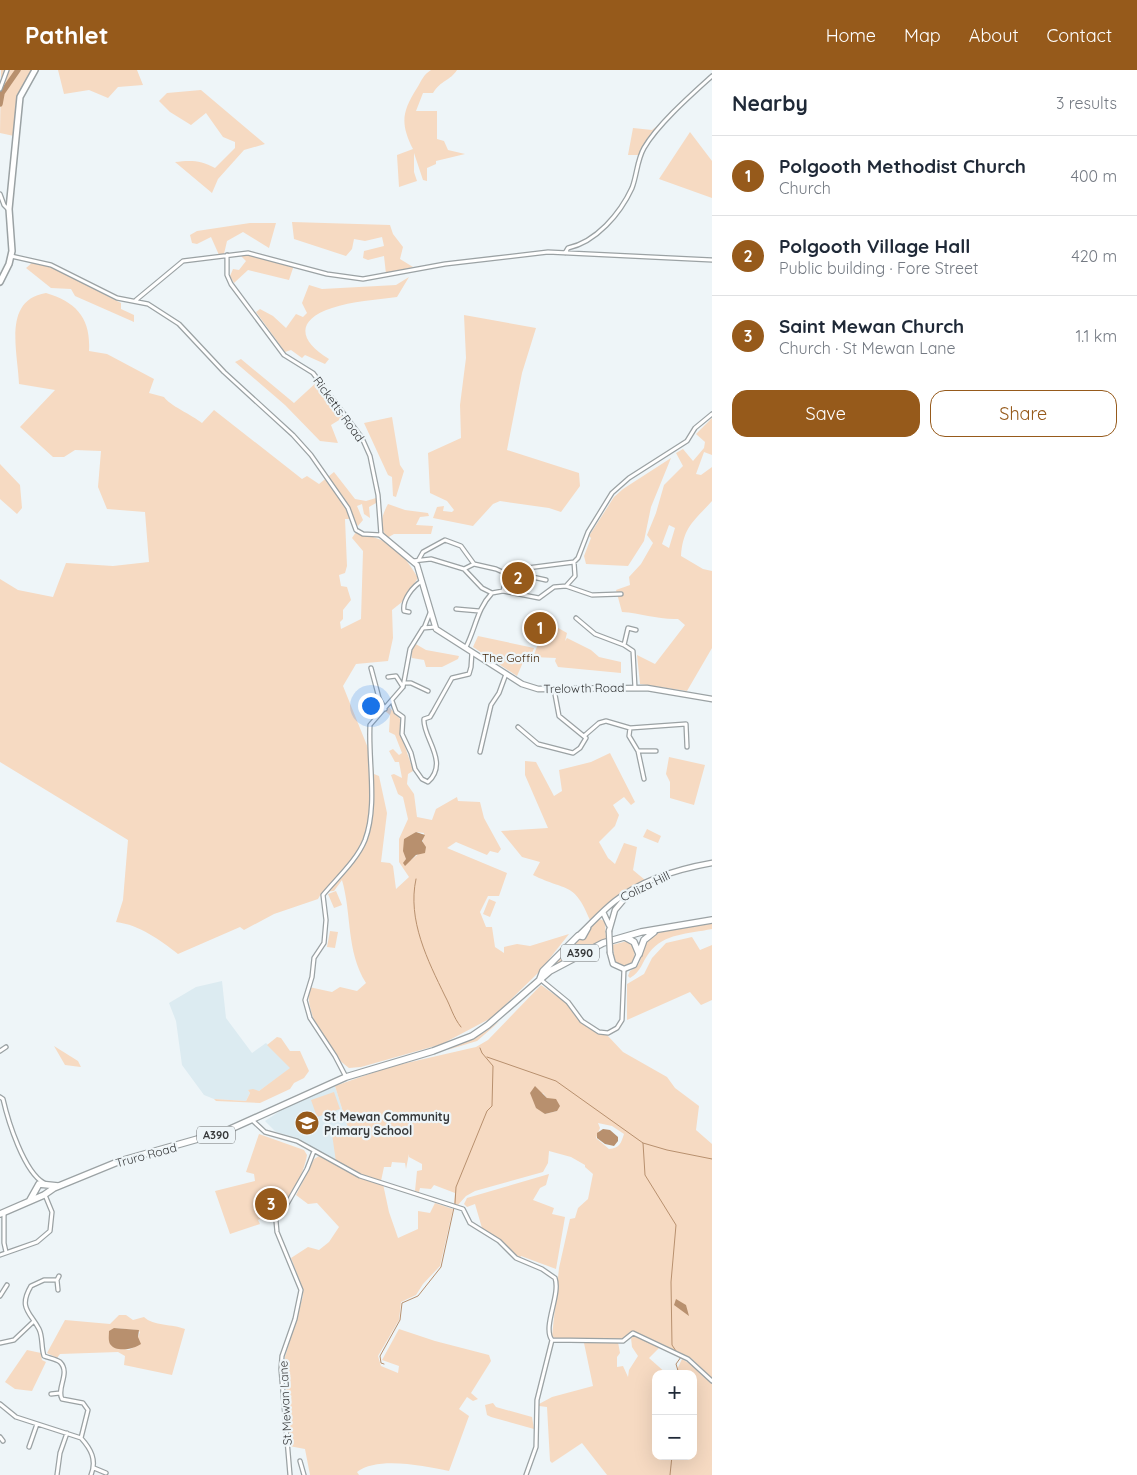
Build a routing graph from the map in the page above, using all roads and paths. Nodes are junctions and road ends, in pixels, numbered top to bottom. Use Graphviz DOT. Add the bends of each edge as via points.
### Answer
graph roads {
  1 [pos="7,70"];
  2 [pos="35,70"];
  3 [pos="712,76"];
  4 [pos="0,89"];
  5 [pos="0,194"];
  6 [pos="9,209"];
  7 [pos="565,253"];
  8 [pos="227,255"];
  9 [pos="12,256"];
  10 [pos="712,260"];
  11 [pos="0,282"];
  12 [pos="136,301"];
  13 [pos="712,414"];
  14 [pos="381,535"];
  15 [pos="419,558"];
  16 [pos="413,561"];
  17 [pos="574,562"];
  18 [pos="474,564"];
  19 [pos="464,569"];
  20 [pos="520,571"];
  21 [pos="507,574"];
  22 [pos="546,580"];
  23 [pos="422,581"];
  24 [pos="566,586"];
  25 [pos="503,591"];
  26 [pos="492,592"];
  27 [pos="621,594"];
  28 [pos="456,609"];
  29 [pos="431,611"];
  30 [pos="479,611"];
  31 [pos="408,612"];
  32 [pos="576,618"];
  33 [pos="435,627"];
  34 [pos="423,628"];
  35 [pos="636,630"];
  36 [pos="624,645"];
  37 [pos="466,647"];
  38 [pos="472,651"];
  39 [pos="371,668"];
  40 [pos="506,673"];
  41 [pos="388,677"];
  42 [pos="404,685"];
  43 [pos="635,688"];
  44 [pos="554,689"];
  45 [pos="428,691"];
  46 [pos="712,699"];
  47 [pos="392,701"];
  48 [pos="385,709"];
  49 [pos="518,727"];
  50 [pos="630,728"];
  51 [pos="584,736"];
  52 [pos="688,747"];
  53 [pos="638,751"];
  54 [pos="656,751"];
  55 [pos="480,752"];
  56 [pos="644,779"];
  57 [pos="712,863"];
  58 [pos="628,894"];
  59 [pos="603,912"];
  60 [pos="610,919"];
  61 [pos="712,920"];
  62 [pos="658,929"];
  63 [pos="578,936"];
  64 [pos="624,936"];
  65 [pos="639,954"];
  66 [pos="624,969"];
  67 [pos="540,979"];
  68 [pos="6,1047"];
  69 [pos="0,1051"];
  70 [pos="346,1077"];
  71 [pos="0,1097"];
  72 [pos="252,1120"];
  73 [pos="314,1151"];
  74 [pos="36,1177"];
  75 [pos="44,1184"];
  76 [pos="60,1186"];
  77 [pos="36,1188"];
  78 [pos="44,1194"];
  79 [pos="28,1202"];
  80 [pos="2,1213"];
  81 [pos="6,1252"];
  82 [pos="0,1255"];
  83 [pos="59,1276"];
  84 [pos="57,1280"];
  85 [pos="7,1285"];
  86 [pos="58,1290"];
  87 [pos="0,1296"];
  88 [pos="33,1322"];
  89 [pos="552,1340"];
  90 [pos="0,1343"];
  91 [pos="712,1381"];
  92 [pos="60,1393"];
  93 [pos="51,1394"];
  94 [pos="0,1406"];
  95 [pos="38,1424"];
  96 [pos="67,1433"];
  97 [pos="0,1437"];
  98 [pos="80,1438"];
  99 [pos="3,1442"];
  100 [pos="29,1447"];
  101 [pos="300,1461"];
  102 [pos="94,1468"];
  103 [pos="106,1473"];
  104 [pos="57,1475"];
  105 [pos="91,1475"];
  106 [pos="290,1475"];
  107 [pos="304,1475"];
  108 [pos="526,1475"];
  1 -- 4 [label="street"];
  2 -- 6 [label="main road" via="20,97"];
  3 -- 7 [label="street" via="644,148 632,188 615,216 587,242 568,248"];
  5 -- 6 [label="street"];
  6 -- 9 [label="main road"];
  7 -- 8 [label="street" via="526,253 363,279 327,274 257,254"];
  7 -- 10 [label="street"];
  8 -- 12 [label="street" via="183,261"];
  8 -- 14 [label="street, Ricketts Road" via="227,275 231,284 284,355 312,373 362,438 370,456 378,495"];
  9 -- 11 [label="main road"];
  9 -- 12 [label="street" via="50,265 98,290"];
  12 -- 14 [label="street" via="148,304 179,324 224,372 294,435 337,490 356,530 363,534"];
  13 -- 17 [label="street" via="695,428 686,441 612,493"];
  14 -- 16 [label="street"];
  15 -- 16 [label="street"];
  15 -- 18 [label="street" via="423,552 445,540 462,546"];
  15 -- 19 [label="street"];
  16 -- 23 [label="street"];
  17 -- 20 [label="street"];
  17 -- 24 [label="street" via="575,576"];
  18 -- 19 [label="street"];
  18 -- 21 [label="street"];
  19 -- 26 [label="street" via="482,588"];
  20 -- 21 [label="street"];
  20 -- 22 [label="street"];
  21 -- 25 [label="street"];
  23 -- 29 [label="street"];
  23 -- 31 [label="street" via="403,605 404,611"];
  24 -- 25 [label="street" via="554,588 539,598"];
  24 -- 27 [label="street" via="592,594"];
  25 -- 26 [label="street"];
  26 -- 30 [label="street"];
  28 -- 30 [label="street"];
  29 -- 33 [label="street"];
  29 -- 34 [label="street"];
  30 -- 37 [label="street"];
  32 -- 36 [label="street" via="594,634"];
  33 -- 34 [label="street"];
  33 -- 37 [label="street, Trelowth Road"];
  34 -- 42 [label="street" via="410,648"];
  35 -- 36 [label="street" via="628,628"];
  36 -- 43 [label="street" via="634,653"];
  37 -- 38 [label="street, Trelowth Road"];
  38 -- 40 [label="street, Trelowth Road"];
  38 -- 47 [label="street" via="469,674 452,678 433,712 424,719 436,758 433,776 428,782 415,769 402,734 403,717 396,712"];
  39 -- 48 [label="street"];
  40 -- 44 [label="street, Trelowth Road" via="528,687"];
  40 -- 55 [label="street" via="491,705"];
  41 -- 42 [label="street" via="396,676"];
  42 -- 45 [label="street" via="412,683"];
  42 -- 47 [label="street"];
  43 -- 44 [label="street, Trelowth Road"];
  43 -- 46 [label="street, Trelowth Road"];
  44 -- 51 [label="street" via="559,716"];
  47 -- 48 [label="street"];
  48 -- 70 [label="street" via="370,725 371,817 364,841 323,895 324,943 314,958 305,1000 310,1018"];
  49 -- 51 [label="street" via="538,744 573,753 584,742"];
  50 -- 51 [label="street" via="602,722"];
  50 -- 52 [label="street" via="686,724"];
  50 -- 53 [label="street" via="629,736"];
  53 -- 54 [label="street"];
  53 -- 56 [label="street"];
  57 -- 58 [label="street, Coliza Hill" via="672,872"];
  58 -- 59 [label="street, Coliza Hill"];
  58 -- 60 [label="street"];
  59 -- 60 [label="street"];
  59 -- 63 [label="street, Coliza Hill" via="582,937"];
  60 -- 66 [label="street, bridge" via="613,964"];
  61 -- 62 [label="highway, A390"];
  62 -- 64 [label="highway, A390"];
  62 -- 65 [label="highway" via="644,940"];
  63 -- 67 [label="highway"];
  64 -- 65 [label="highway" via="634,942"];
  64 -- 67 [label="highway, A390" via="580,953"];
  65 -- 66 [label="street" via="634,965"];
  66 -- 67 [label="street" via="622,1020 608,1033 599,1032 582,1021 568,1002"];
  67 -- 70 [label="highway, A390" via="472,1036"];
  68 -- 69 [label="street"];
  70 -- 72 [label="highway, Truro Road / A390"];
  71 -- 74 [label="street" via="13,1138"];
  72 -- 73 [label="street" via="265,1132"];
  72 -- 76 [label="highway, Truro Road / A390" via="210,1137 120,1161"];
  73 -- 89 [label="street" via="360,1176 465,1211 470,1223 499,1241 516,1258 555,1278"];
  73 -- 106 [label="street, St Mewan Lane" via="307,1170 276,1221 277,1232 301,1290 281,1369"];
  74 -- 75 [label="street"];
  74 -- 77 [label="street"];
  75 -- 76 [label="highway"];
  75 -- 77 [label="highway"];
  75 -- 78 [label="highway"];
  76 -- 78 [label="highway, Truro Road / A390"];
  77 -- 78 [label="highway" via="38,1193"];
  77 -- 79 [label="highway"];
  78 -- 79 [label="highway, Truro Road / A390"];
  78 -- 81 [label="street" via="52,1212 50,1231 37,1242"];
  79 -- 80 [label="highway, Truro Road / A390"];
  80 -- 81 [label="street"];
  81 -- 82 [label="street"];
  83 -- 84 [label="street"];
  84 -- 86 [label="street"];
  84 -- 88 [label="street" via="38,1282 27,1292 28,1314"];
  85 -- 87 [label="street"];
  88 -- 90 [label="street" via="14,1340"];
  88 -- 92 [label="street" via="40,1331 44,1356 60,1362 63,1368"];
  89 -- 91 [label="street" via="623,1341 633,1333 658,1343"];
  89 -- 108 [label="street" via="538,1400 536,1446"];
  92 -- 93 [label="street"];
  92 -- 98 [label="street" via="62,1399 82,1403 88,1410"];
  94 -- 95 [label="street" via="16,1417"];
  95 -- 96 [label="street"];
  95 -- 100 [label="street"];
  96 -- 98 [label="street"];
  96 -- 104 [label="street"];
  97 -- 99 [label="street"];
  98 -- 102 [label="street" via="91,1451"];
  101 -- 107 [label="street"];
  102 -- 103 [label="street"];
  102 -- 105 [label="street"];
}
